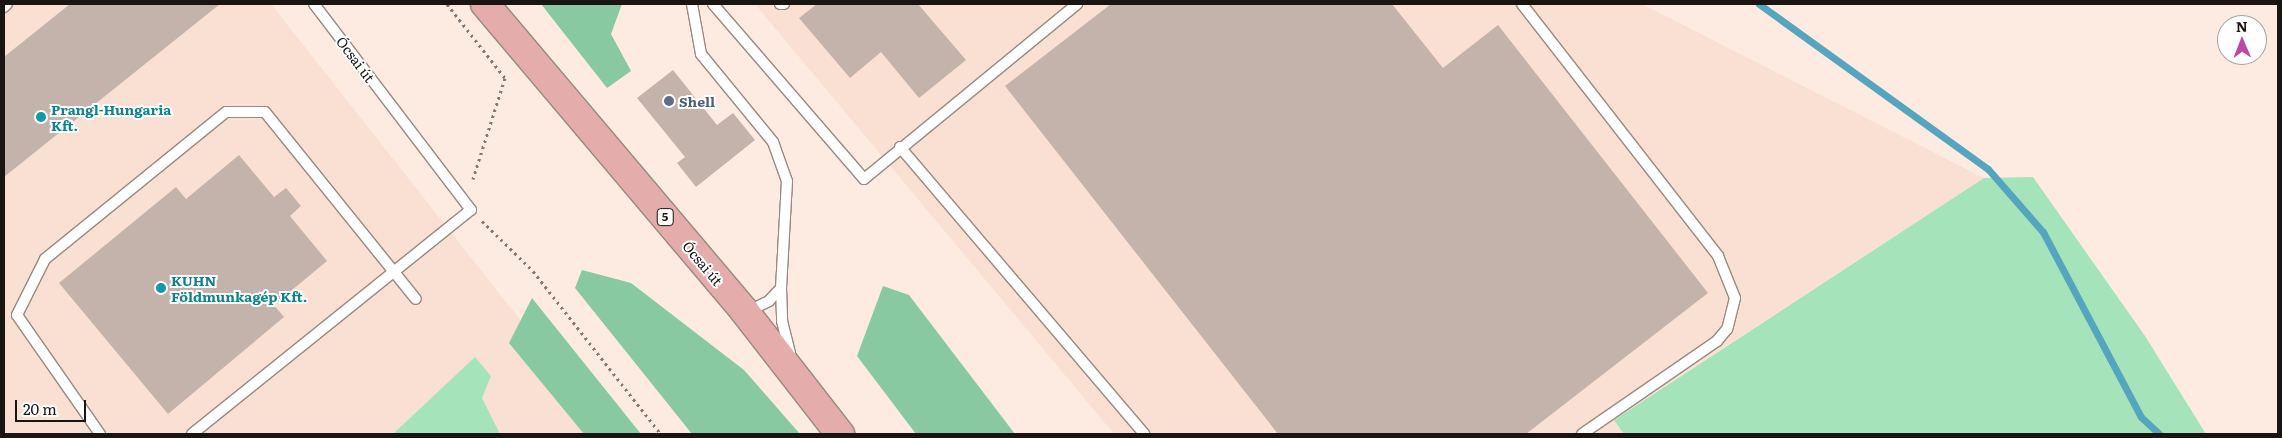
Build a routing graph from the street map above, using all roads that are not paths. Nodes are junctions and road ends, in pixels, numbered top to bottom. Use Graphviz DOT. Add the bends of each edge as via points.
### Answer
graph roads {
  1 [pos="7,4"];
  2 [pos="314,4"];
  3 [pos="485,4"];
  4 [pos="692,4"];
  5 [pos="713,4"];
  6 [pos="780,4"];
  7 [pos="784,4"];
  8 [pos="1077,4"];
  9 [pos="1522,4"];
  10 [pos="4,7"];
  11 [pos="900,147"];
  12 [pos="395,269"];
  13 [pos="781,288"];
  14 [pos="416,299"];
  15 [pos="745,312"];
  16 [pos="100,434"];
  17 [pos="192,434"];
  18 [pos="840,434"];
  19 [pos="1144,434"];
  20 [pos="1582,434"];
  1 -- 10 [label="lane"];
  2 -- 12 [label="lane, Ócsai út" via="471,210"];
  3 -- 15 [label="main road, Ócsai út / 5"];
  4 -- 13 [label="lane" via="701,54 773,142 784,165 787,198"];
  5 -- 11 [label="lane" via="864,179"];
  6 -- 7 [label="lane"];
  8 -- 11 [label="lane"];
  9 -- 20 [label="lane" via="1718,256 1735,298 1727,329 1717,341"];
  11 -- 19 [label="lane"];
  12 -- 14 [label="lane"];
  12 -- 16 [label="lane" via="265,112 226,112 44,259 16,315"];
  12 -- 17 [label="lane"];
  13 -- 15 [label="lane" via="770,301"];
  13 -- 18 [label="lane" via="786,346"];
  15 -- 18 [label="main road, Ócsai út / 5"];
}
